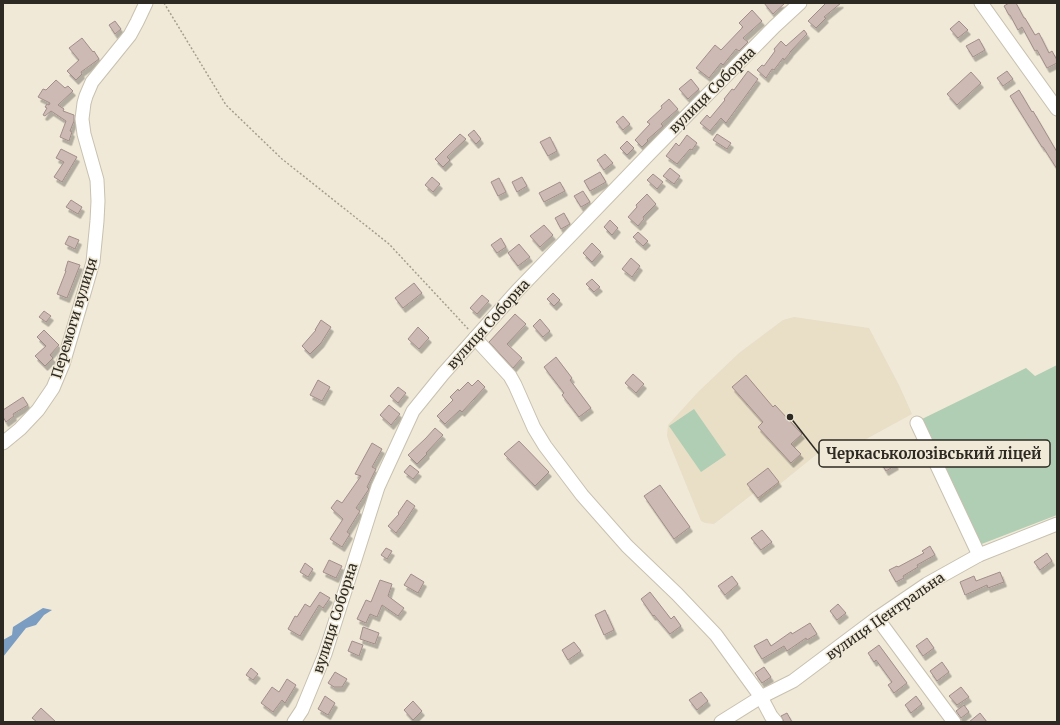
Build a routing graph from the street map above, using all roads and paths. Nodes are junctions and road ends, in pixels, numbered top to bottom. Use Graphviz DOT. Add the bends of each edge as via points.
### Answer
graph roads {
  1 [pos="146,3"];
  2 [pos="164,3"];
  3 [pos="800,3"];
  4 [pos="981,3"];
  5 [pos="1057,109"];
  6 [pos="475,338"];
  7 [pos="917,423"];
  8 [pos="3,443"];
  9 [pos="1057,524"];
  10 [pos="979,555"];
  11 [pos="877,618"];
  12 [pos="761,697"];
  13 [pos="294,722"];
  14 [pos="721,722"];
  15 [pos="776,722"];
  16 [pos="954,722"];
  1 -- 8 [label="street, Перемоги вулиця" via="130,35 92,82 84,103 82,119 96,180 97,221 93,262 63,364 38,410"];
  2 -- 6 [label="path" via="226,105 282,159 389,244"];
  3 -- 6 [label="street, вулиця Соборна" via="606,198"];
  4 -- 5 [label="street"];
  6 -- 12 [label="street" via="510,376 537,434 582,495 627,546 678,594 716,635"];
  6 -- 13 [label="street, вулиця Соборна" via="413,411 378,487 325,654 302,710"];
  7 -- 10 [label="street"];
  9 -- 10 [label="street, вулиця Центральна"];
  10 -- 11 [label="street, вулиця Центральна" via="927,584"];
  11 -- 12 [label="street, вулиця Центральна" via="793,681"];
  11 -- 16 [label="street"];
  12 -- 14 [label="street, вулиця Центральна"];
  12 -- 15 [label="street"];
}
